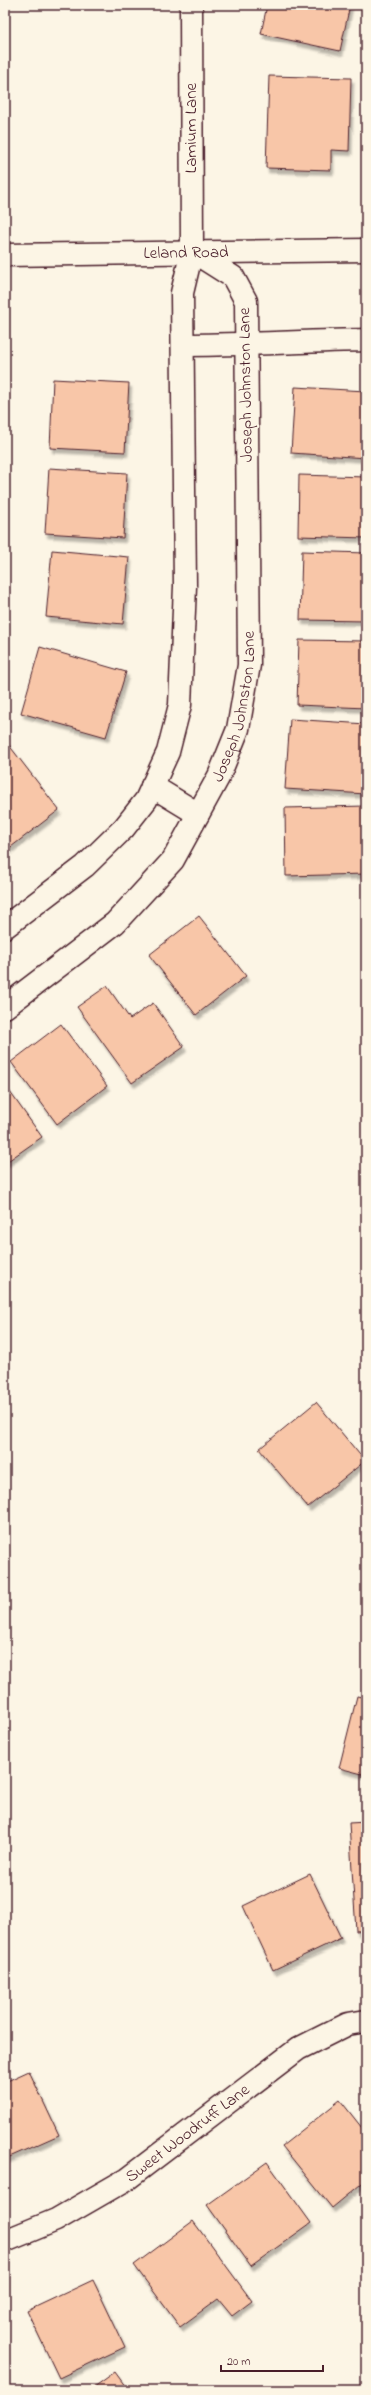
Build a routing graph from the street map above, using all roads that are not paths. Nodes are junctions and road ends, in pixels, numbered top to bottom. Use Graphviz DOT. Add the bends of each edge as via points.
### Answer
graph roads {
  1 [pos="191,5"];
  2 [pos="366,250"];
  3 [pos="192,251"];
  4 [pos="5,255"];
  5 [pos="366,340"];
  6 [pos="184,345"];
  7 [pos="246,345"];
  8 [pos="152,786"];
  9 [pos="198,814"];
  10 [pos="5,927"];
  11 [pos="5,1007"];
  12 [pos="366,2021"];
  13 [pos="5,2241"];
  1 -- 3 [label="street, Lamium Lane"];
  2 -- 3 [label="street, Leland Road"];
  3 -- 4 [label="street, Leland Road"];
  3 -- 6 [label="street" via="182,293"];
  3 -- 7 [label="street, Joseph Johnston Lane" via="233,277 246,301"];
  5 -- 7 [label="street"];
  6 -- 7 [label="street"];
  6 -- 8 [label="street" via="185,586 180,705 168,752"];
  7 -- 9 [label="street, Joseph Johnston Lane" via="249,665 238,729 219,776"];
  8 -- 9 [label="street"];
  8 -- 10 [label="street" via="146,800 124,828 84,866"];
  9 -- 11 [label="street, Joseph Johnston Lane" via="173,860 115,923"];
  12 -- 13 [label="street, Sweet Woodruff Lane" via="348,2024 298,2049 127,2179 56,2220"];
}
